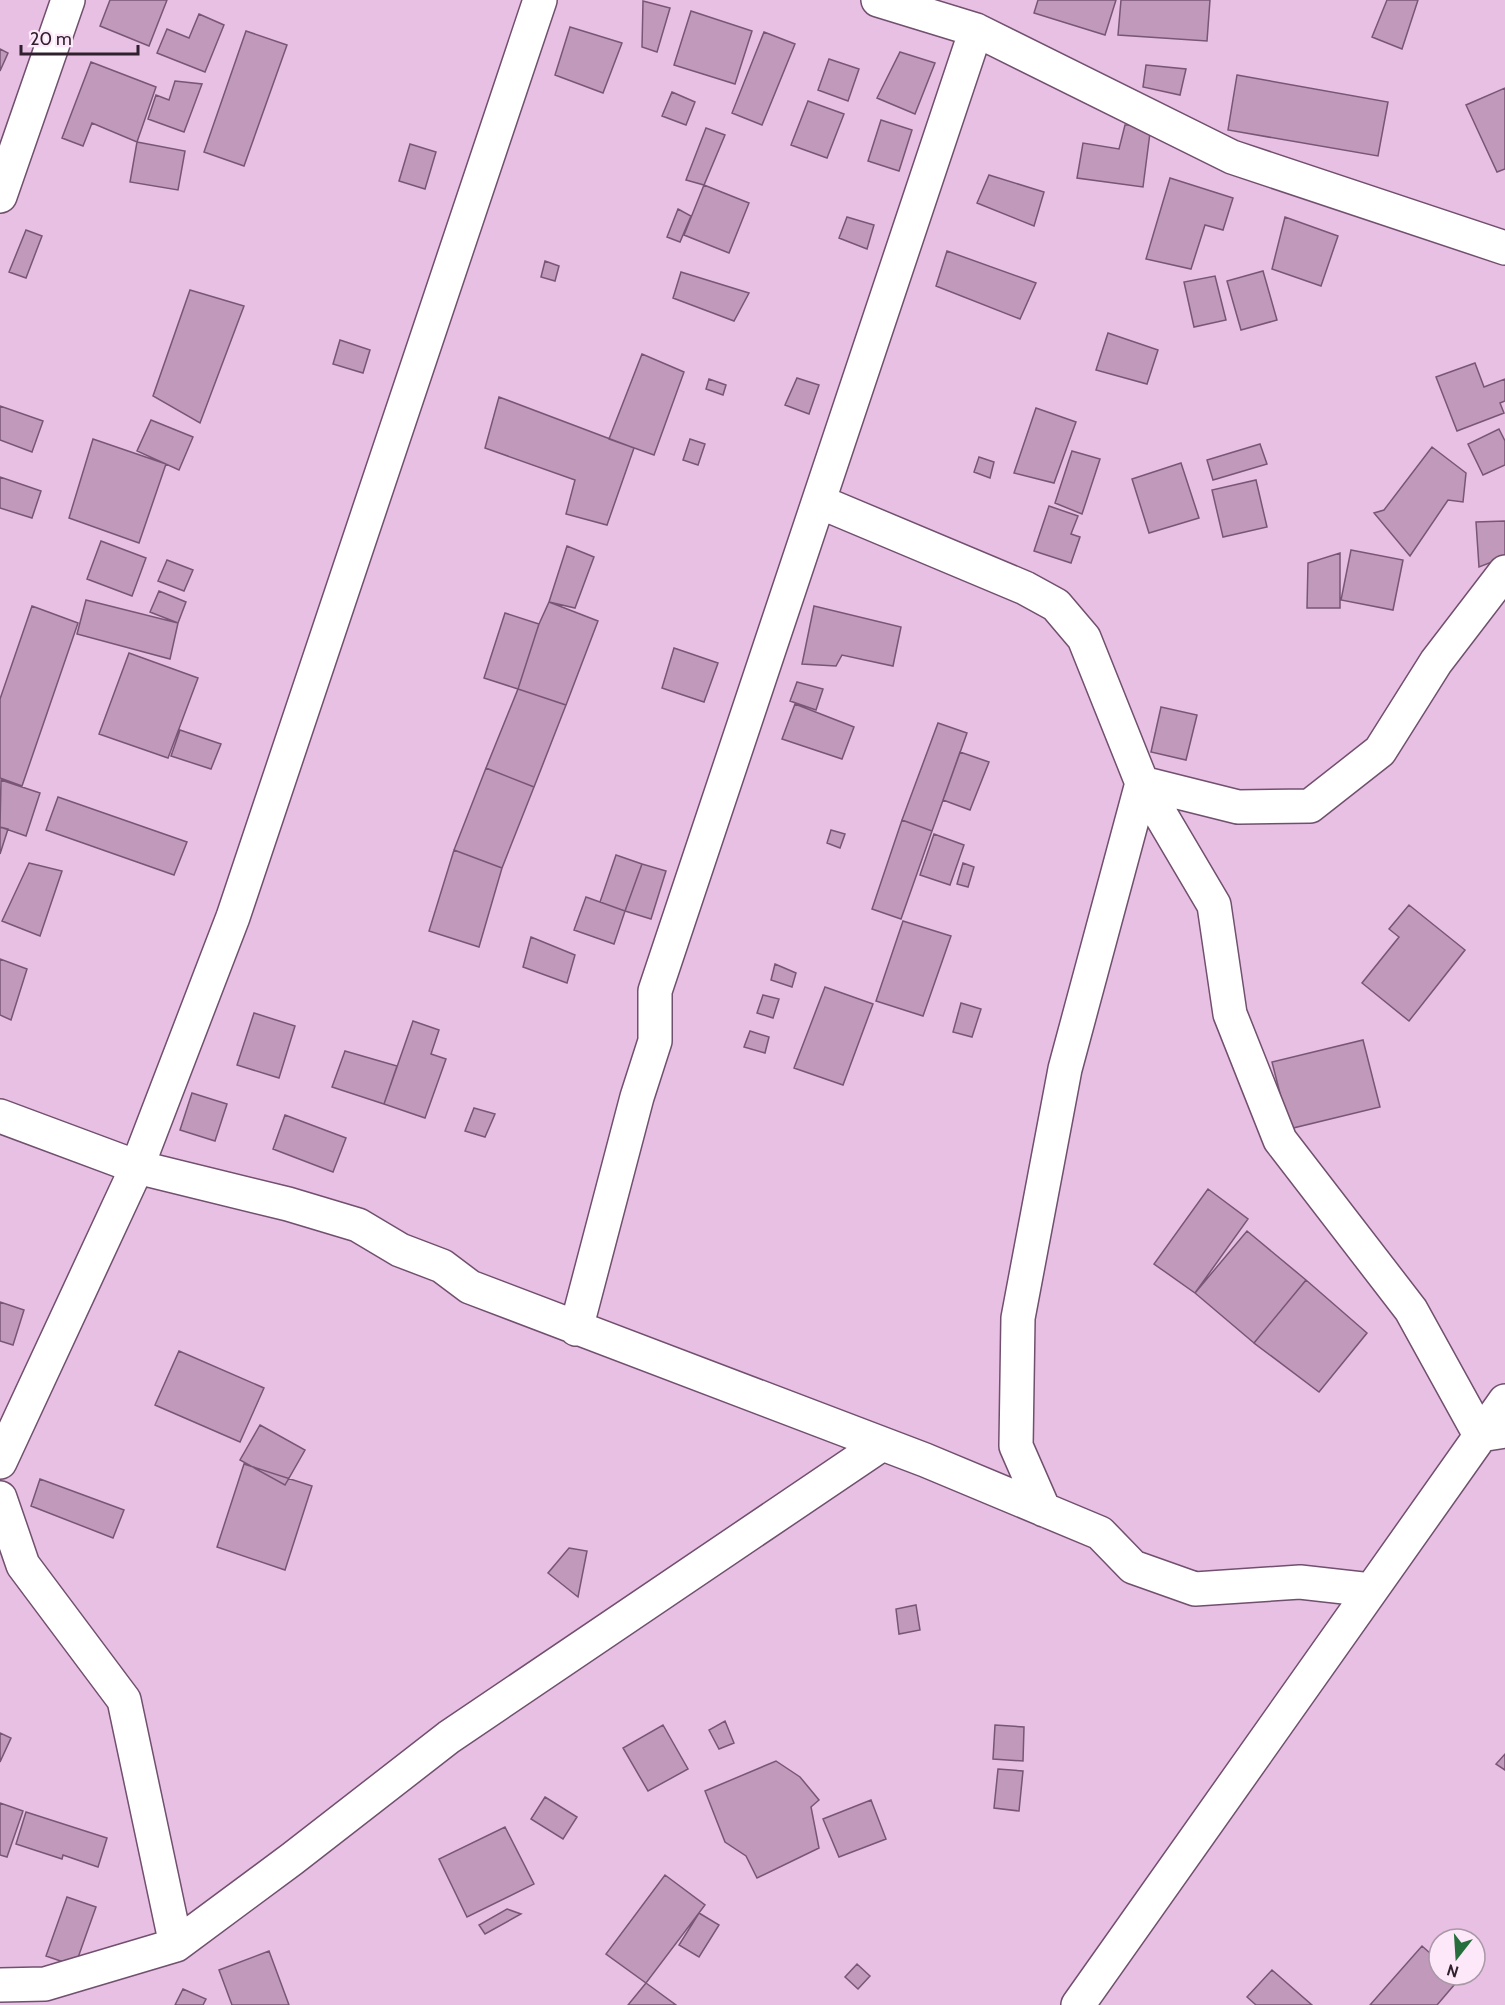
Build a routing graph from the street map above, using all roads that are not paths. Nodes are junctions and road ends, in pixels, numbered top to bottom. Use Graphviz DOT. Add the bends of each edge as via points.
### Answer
graph roads {
  1 [pos="68,0"];
  2 [pos="540,0"];
  3 [pos="878,0"];
  4 [pos="976,30"];
  5 [pos="0,196"];
  6 [pos="1505,248"];
  7 [pos="820,501"];
  8 [pos="1505,572"];
  9 [pos="1142,783"];
  10 [pos="0,1116"];
  11 [pos="137,1167"];
  12 [pos="576,1329"];
  13 [pos="1505,1401"];
  14 [pos="1493,1433"];
  15 [pos="882,1444"];
  16 [pos="0,1462"];
  17 [pos="0,1498"];
  18 [pos="1044,1510"];
  19 [pos="11,1561"];
  20 [pos="1371,1590"];
  21 [pos="176,1945"];
  22 [pos="0,1985"];
  23 [pos="1078,2005"];
  1 -- 5 [label="street"];
  2 -- 11 [label="street" via="233,917"];
  3 -- 4 [label="street"];
  4 -- 6 [label="street" via="1232,157"];
  4 -- 7 [label="street"];
  7 -- 9 [label="street" via="1025,588 1056,605 1084,638"];
  7 -- 12 [label="street" via="655,991 655,1041"];
  8 -- 9 [label="street" via="1436,662 1380,751 1310,806 1238,807"];
  9 -- 14 [label="street" via="1214,905 1230,1014 1280,1140 1412,1310"];
  9 -- 18 [label="street" via="1065,1069 1018,1318 1016,1446"];
  10 -- 11 [label="street"];
  11 -- 12 [label="street" via="358,1225 400,1250 442,1266 470,1287"];
  11 -- 16 [label="street"];
  12 -- 15 [label="street"];
  13 -- 14 [label="street"];
  14 -- 20 [label="street"];
  15 -- 18 [label="street"];
  15 -- 21 [label="street" via="448,1737"];
  17 -- 19 [label="street"];
  18 -- 20 [label="street" via="1100,1533 1133,1566 1196,1589 1300,1582"];
  19 -- 21 [label="street" via="124,1700"];
  20 -- 23 [label="street"];
  21 -- 22 [label="street" via="45,1984"];
}
